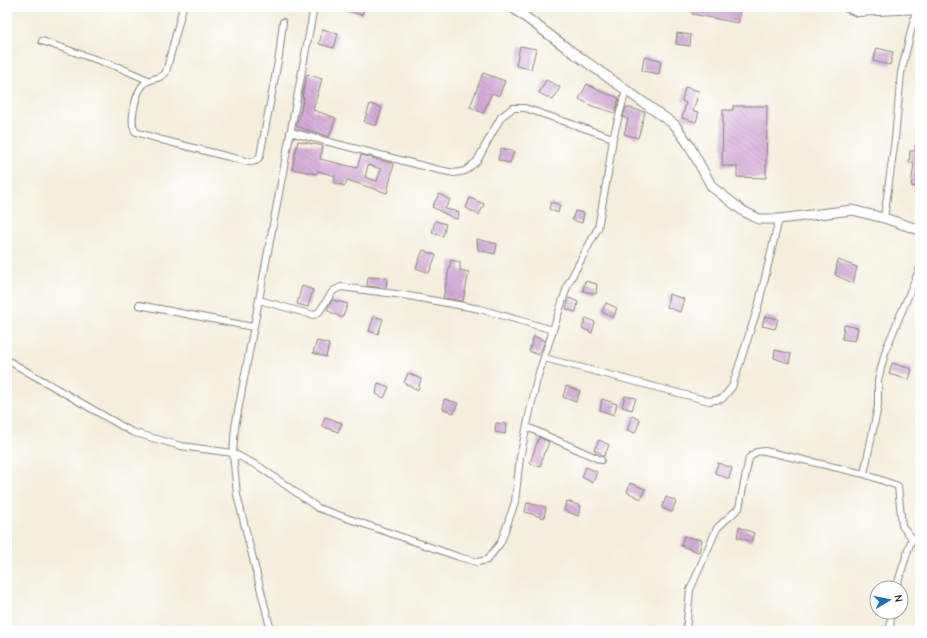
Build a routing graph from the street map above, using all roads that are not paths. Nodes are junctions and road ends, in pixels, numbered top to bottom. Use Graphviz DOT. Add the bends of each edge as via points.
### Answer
graph roads {
  1 [pos="183,7"];
  2 [pos="314,7"];
  3 [pos="512,7"];
  4 [pos="843,7"];
  5 [pos="918,10"];
  6 [pos="283,22"];
  7 [pos="42,41"];
  8 [pos="148,80"];
  9 [pos="626,90"];
  10 [pos="290,132"];
  11 [pos="613,138"];
  12 [pos="884,218"];
  13 [pos="779,219"];
  14 [pos="920,230"];
  15 [pos="920,268"];
  16 [pos="258,300"];
  17 [pos="139,305"];
  18 [pos="253,327"];
  19 [pos="553,330"];
  20 [pos="544,358"];
  21 [pos="7,360"];
  22 [pos="526,427"];
  23 [pos="233,453"];
  24 [pos="601,460"];
  25 [pos="864,474"];
  26 [pos="912,538"];
  27 [pos="920,542"];
  28 [pos="899,580"];
  29 [pos="891,620"];
  30 [pos="271,631"];
  31 [pos="686,631"];
  32 [pos="890,631"];
  1 -- 8 [label="street" via="166,72 163,77"];
  2 -- 10 [label="street"];
  3 -- 9 [label="street"];
  4 -- 5 [label="street" via="856,13"];
  5 -- 12 [label="street" via="901,72"];
  6 -- 8 [label="street" via="266,127 260,156 256,161 249,162 136,132 133,124 136,97"];
  7 -- 8 [label="street"];
  9 -- 11 [label="street"];
  9 -- 13 [label="street" via="675,125 712,187 743,211 759,219"];
  10 -- 11 [label="street" via="454,173 465,171 477,161 501,117 513,108 525,108"];
  10 -- 16 [label="street"];
  11 -- 19 [label="street" via="598,228 568,284"];
  12 -- 13 [label="street" via="852,210"];
  12 -- 14 [label="street"];
  13 -- 20 [label="street" via="758,307 732,387 722,399 709,401"];
  15 -- 25 [label="street" via="886,350 878,380 878,406"];
  16 -- 18 [label="street"];
  16 -- 19 [label="street" via="313,315 319,312 333,291 341,287 403,294 480,310"];
  17 -- 18 [label="street"];
  18 -- 23 [label="street" via="235,427"];
  19 -- 20 [label="street"];
  20 -- 22 [label="street"];
  21 -- 23 [label="street" via="132,432 181,446"];
  22 -- 23 [label="street" via="515,502 501,542 487,560 477,562 318,508 260,467"];
  22 -- 24 [label="street"];
  23 -- 30 [label="street" via="237,495"];
  25 -- 26 [label="street" via="898,486 902,526"];
  25 -- 31 [label="street" via="765,451 756,452 749,458 739,508 717,528 690,590"];
  26 -- 27 [label="street"];
  26 -- 28 [label="street"];
  29 -- 32 [label="street"];
}
